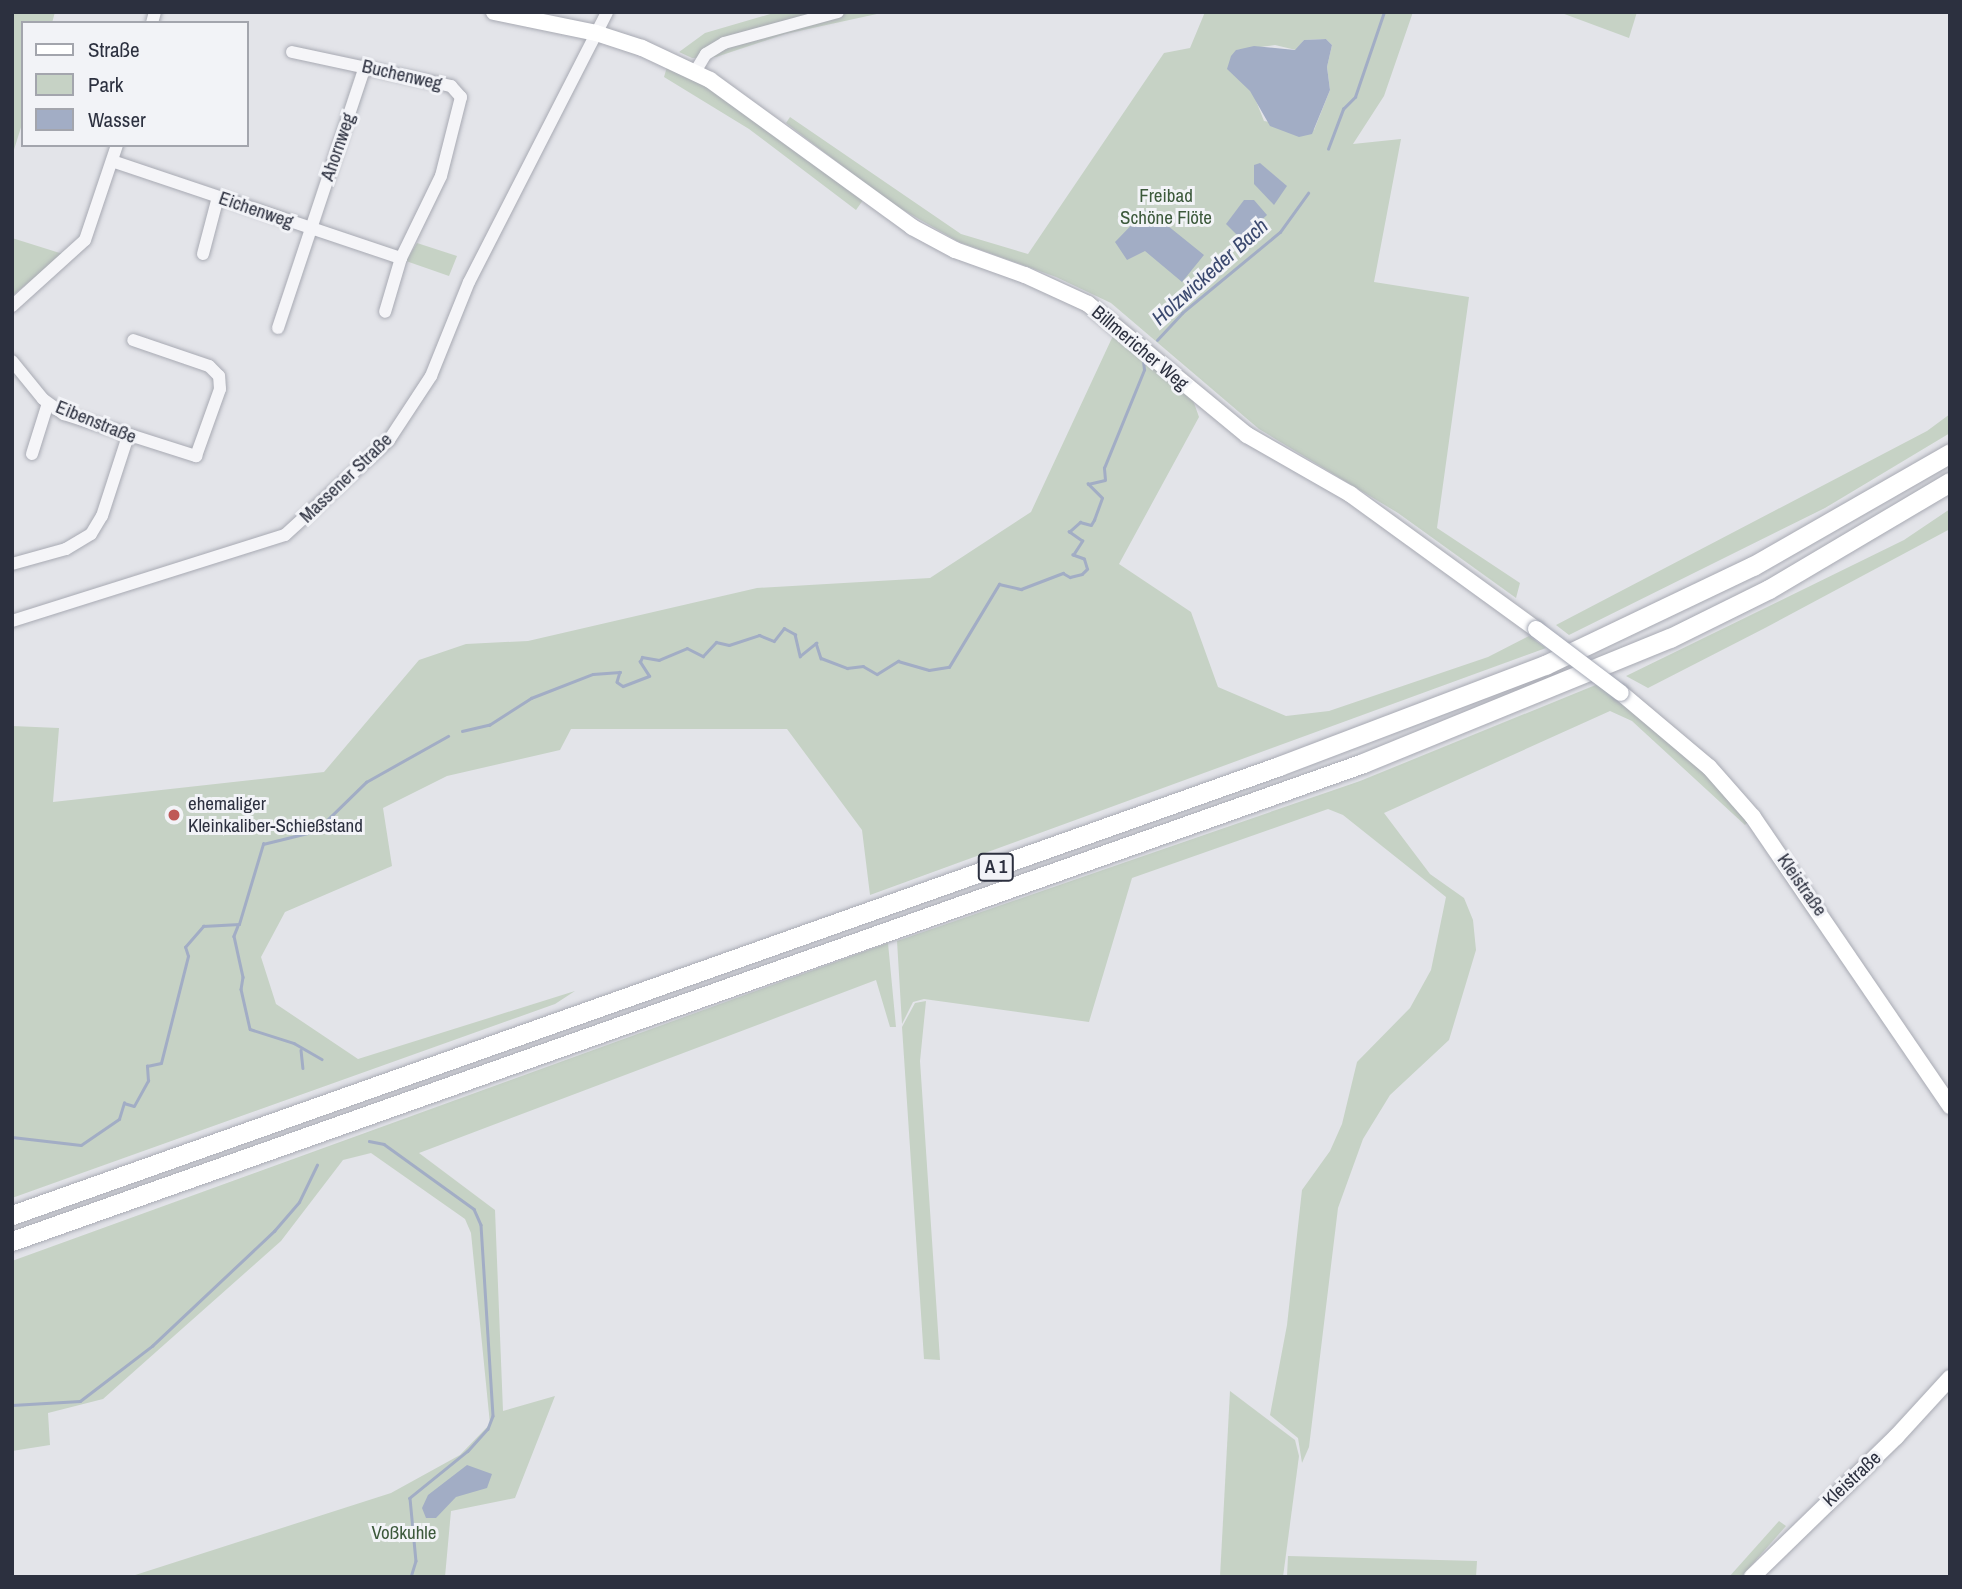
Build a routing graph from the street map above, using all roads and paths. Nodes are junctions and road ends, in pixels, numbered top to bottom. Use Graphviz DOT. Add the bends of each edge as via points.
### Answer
graph roads {
  1 [pos="494,12"];
  2 [pos="607,12"];
  3 [pos="838,12"];
  4 [pos="596,33"];
  5 [pos="292,52"];
  6 [pos="365,66"];
  7 [pos="695,72"];
  8 [pos="116,147"];
  9 [pos="112,160"];
  10 [pos="218,197"];
  11 [pos="311,228"];
  12 [pos="203,254"];
  13 [pos="401,258"];
  14 [pos="12,306"];
  15 [pos="385,312"];
  16 [pos="278,328"];
  17 [pos="133,340"];
  18 [pos="14,366"];
  19 [pos="48,404"];
  20 [pos="128,436"];
  21 [pos="1950,453"];
  22 [pos="32,454"];
  23 [pos="1950,482"];
  24 [pos="12,564"];
  25 [pos="12,621"];
  26 [pos="1621,693"];
  27 [pos="1950,1106"];
  28 [pos="12,1215"];
  29 [pos="12,1241"];
  30 [pos="1950,1378"];
  31 [pos="1752,1577"];
  1 -- 4 [label="main road, Billmericher Weg"];
  2 -- 4 [label="street, Massener Straße"];
  3 -- 7 [label="street" via="724,43 706,54"];
  4 -- 7 [label="main road, Billmericher Weg"];
  4 -- 25 [label="street, Massener Straße" via="469,282 431,376 389,440 285,535"];
  5 -- 6 [label="street, Buchenweg"];
  6 -- 11 [label="street, Ahornweg"];
  6 -- 13 [label="street, Buchenweg" via="451,86 461,97 441,176"];
  7 -- 26 [label="main road, Billmericher Weg, bridge" via="763,116 912,227 955,250 1088,304 1247,435 1371,509"];
  8 -- 9 [label="street"];
  9 -- 10 [label="street, Eichenweg"];
  9 -- 14 [label="street" via="85,240"];
  10 -- 11 [label="street, Eichenweg"];
  10 -- 12 [label="street"];
  11 -- 13 [label="street, Eichenweg"];
  11 -- 16 [label="street, Ahornweg"];
  13 -- 15 [label="street"];
  17 -- 20 [label="street, Eibenstraße" via="209,366 219,376 220,389 196,456"];
  18 -- 19 [label="street, Eibenstraße"];
  19 -- 20 [label="street, Eibenstraße" via="73,418"];
  19 -- 22 [label="street"];
  20 -- 24 [label="street" via="102,516 91,534 75,545"];
  21 -- 28 [label="highway, A 1" via="1754,566 1532,670 1279,766"];
  23 -- 29 [label="highway, A 1" via="1769,589 1670,638 1363,763"];
  26 -- 27 [label="main road, Kleistraße" via="1709,767 1753,817"];
  30 -- 31 [label="main road, Kleistraße"];
}
